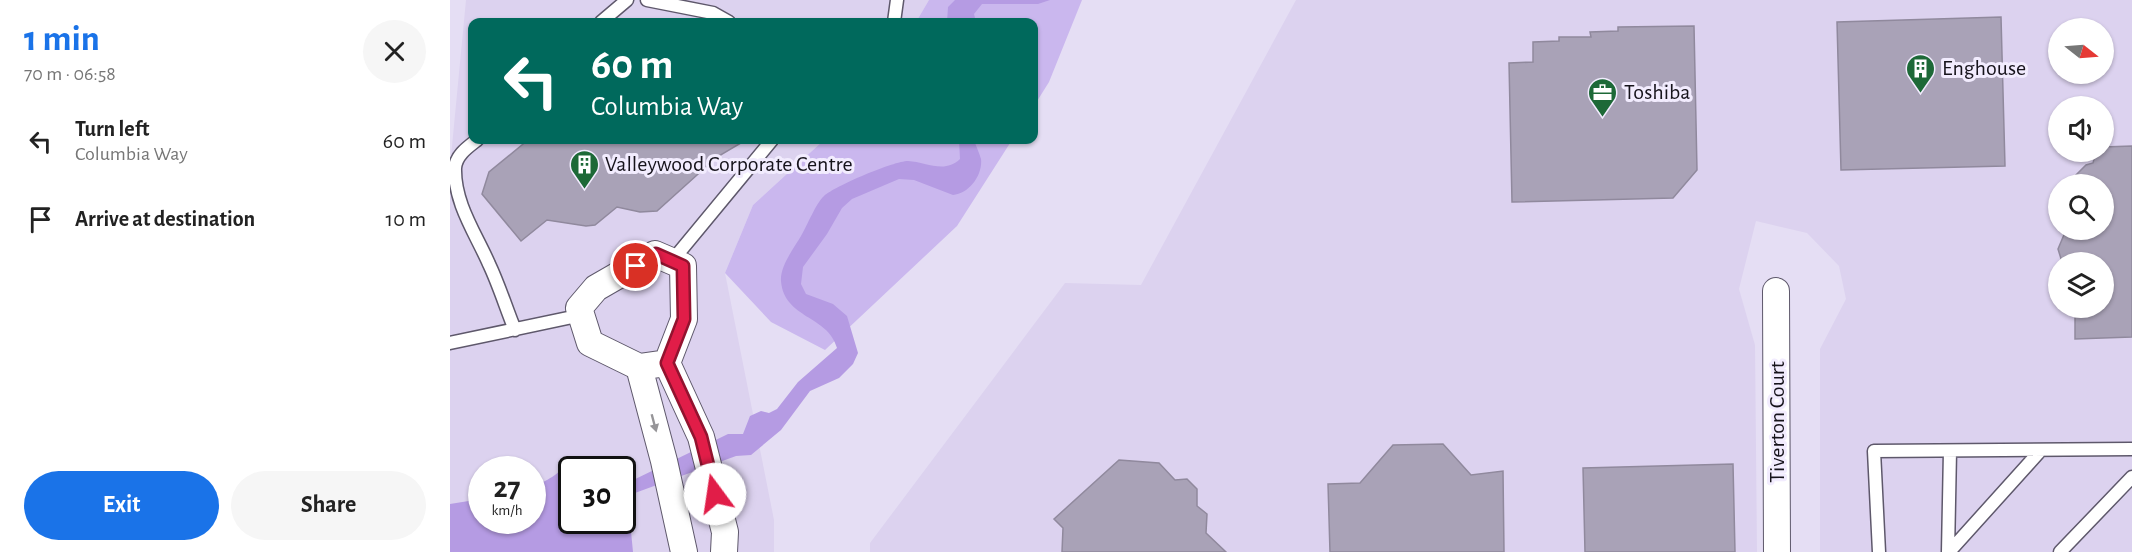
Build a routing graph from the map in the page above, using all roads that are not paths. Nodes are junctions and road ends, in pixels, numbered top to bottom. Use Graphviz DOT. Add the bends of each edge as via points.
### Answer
graph roads {
  1 [pos="627,0"];
  2 [pos="647,0"];
  3 [pos="897,0"];
  4 [pos="606,18"];
  5 [pos="722,18"];
  6 [pos="895,18"];
  7 [pos="472,144"];
  8 [pos="769,144"];
  9 [pos="672,261"];
  10 [pos="1776,291"];
  11 [pos="582,315"];
  12 [pos="514,330"];
  13 [pos="450,344"];
  14 [pos="667,363"];
  15 [pos="639,367"];
  16 [pos="2132,449"];
  17 [pos="2041,450"];
  18 [pos="1950,451"];
  19 [pos="2132,477"];
  20 [pos="684,552"];
  21 [pos="724,552"];
  22 [pos="1777,552"];
  23 [pos="1879,552"];
  24 [pos="1949,552"];
  25 [pos="2060,552"];
  1 -- 4 [label="lane"];
  2 -- 5 [label="lane"];
  3 -- 6 [label="lane"];
  7 -- 12 [label="lane" via="462,152 455,167 462,208 493,272"];
  8 -- 9 [label="lane"];
  9 -- 11 [label="street" via="656,254 596,288 579,308"];
  9 -- 14 [label="street" via="683,266 684,319"];
  10 -- 22 [label="street, Tiverton Court"];
  11 -- 12 [label="lane"];
  11 -- 15 [label="street" via="590,343"];
  12 -- 13 [label="lane"];
  14 -- 15 [label="street"];
  14 -- 21 [label="street" via="701,437 724,532"];
  15 -- 20 [label="street, one-way"];
  16 -- 17 [label="lane"];
  17 -- 18 [label="lane"];
  17 -- 24 [label="lane"];
  18 -- 23 [label="lane" via="1874,451"];
  18 -- 24 [label="lane"];
  19 -- 25 [label="lane"];
}
